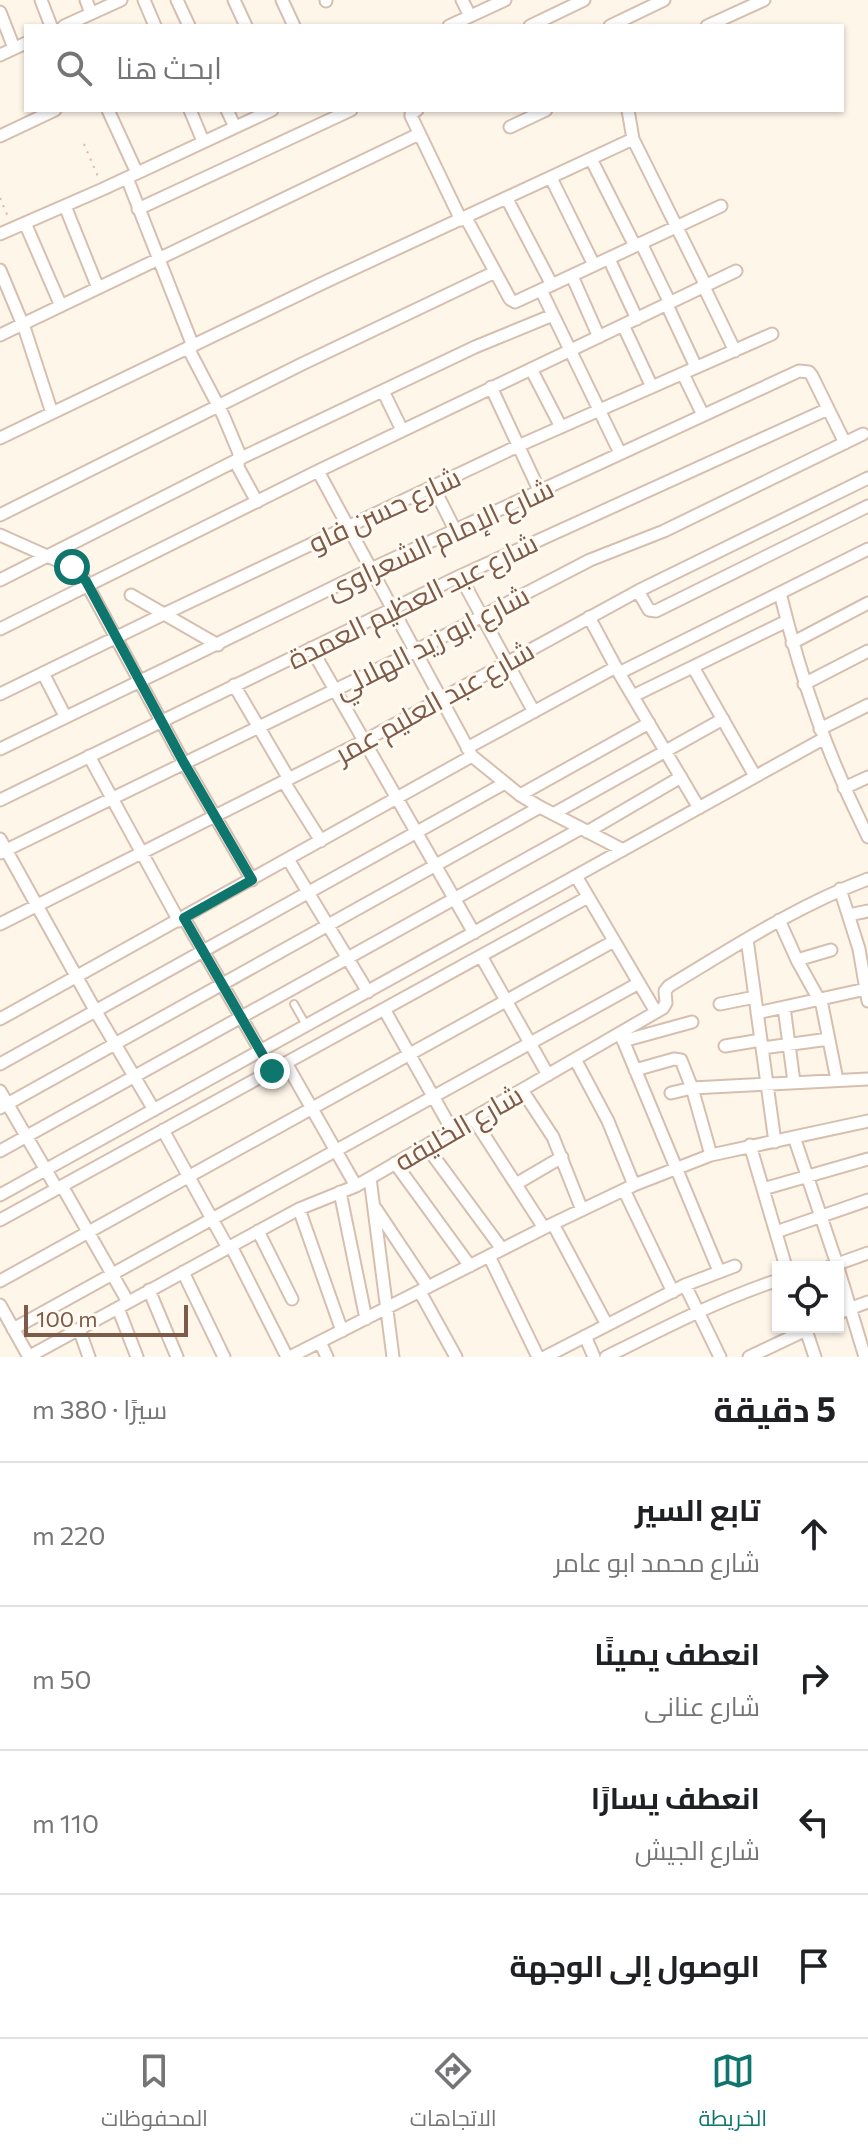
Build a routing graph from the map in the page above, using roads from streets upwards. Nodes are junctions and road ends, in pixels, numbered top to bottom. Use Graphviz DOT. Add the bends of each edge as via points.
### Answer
graph roads {
  1 [pos="41,0"];
  2 [pos="86,0"];
  3 [pos="121,0"];
  4 [pos="144,0"];
  5 [pos="177,0"];
  6 [pos="234,0"];
  7 [pos="282,0"];
  8 [pos="462,0"];
  9 [pos="505,0"];
  10 [pos="584,0"];
  11 [pos="664,0"];
  12 [pos="764,0"];
  13 [pos="0,12"];
  14 [pos="91,13"];
  15 [pos="470,16"];
  16 [pos="50,24"];
  17 [pos="71,24"];
  18 [pos="154,24"];
  19 [pos="188,24"];
  20 [pos="245,24"];
  21 [pos="293,24"];
  22 [pos="453,24"];
  23 [pos="534,24"];
  24 [pos="614,24"];
  25 [pos="711,24"];
  26 [pos="20,46"];
  27 [pos="0,55"];
  28 [pos="51,112"];
  29 [pos="109,112"];
  30 [pos="191,112"];
  31 [pos="228,112"];
  32 [pos="268,112"];
  33 [pos="347,112"];
  34 [pos="414,112"];
  35 [pos="542,112"];
  36 [pos="629,113"];
  37 [pos="235,127"];
  38 [pos="510,127"];
  39 [pos="419,134"];
  40 [pos="0,136"];
  41 [pos="633,139"];
  42 [pos="203,141"];
  43 [pos="591,159"];
  44 [pos="132,175"];
  45 [pos="551,178"];
  46 [pos="507,199"];
  47 [pos="65,206"];
  48 [pos="721,206"];
  49 [pos="138,209"];
  50 [pos="463,219"];
  51 [pos="25,223"];
  52 [pos="677,227"];
  53 [pos="0,234"];
  54 [pos="638,245"];
  55 [pos="158,258"];
  56 [pos="609,259"];
  57 [pos="594,265"];
  58 [pos="0,270"];
  59 [pos="736,271"];
  60 [pos="495,272"];
  61 [pos="572,276"];
  62 [pos="705,286"];
  63 [pos="98,288"];
  64 [pos="546,288"];
  65 [pos="668,304"];
  66 [pos="61,306"];
  67 [pos="553,315"];
  68 [pos="637,319"];
  69 [pos="22,324"];
  70 [pos="623,325"];
  71 [pos="772,334"];
  72 [pos="0,335"];
  73 [pos="599,337"];
  74 [pos="190,347"];
  75 [pos="570,350"];
  76 [pos="735,351"];
  77 [pos="696,367"];
  78 [pos="531,369"];
  79 [pos="683,374"];
  80 [pos="491,387"];
  81 [pos="652,387"];
  82 [pos="383,391"];
  83 [pos="219,406"];
  84 [pos="828,409"];
  85 [pos="599,410"];
  86 [pos="52,413"];
  87 [pos="703,415"];
  88 [pos="561,427"];
  89 [pos="402,430"];
  90 [pos="863,434"];
  91 [pos="0,438"];
  92 [pos="845,443"];
  93 [pos="518,446"];
  94 [pos="620,453"];
  95 [pos="239,459"];
  96 [pos="318,471"];
  97 [pos="868,478"];
  98 [pos="433,486"];
  99 [pos="539,490"];
  100 [pos="257,502"];
  101 [pos="868,506"];
  102 [pos="0,515"];
  103 [pos="348,526"];
  104 [pos="455,530"];
  105 [pos="0,535"];
  106 [pos="868,549"];
  107 [pos="46,557"];
  108 [pos="371,569"];
  109 [pos="460,576"];
  110 [pos="0,580"];
  111 [pos="88,585"];
  112 [pos="638,591"];
  113 [pos="780,593"];
  114 [pos="131,595"];
  115 [pos="868,603"];
  116 [pos="392,609"];
  117 [pos="162,615"];
  118 [pos="482,617"];
  119 [pos="589,617"];
  120 [pos="787,621"];
  121 [pos="0,629"];
  122 [pos="116,637"];
  123 [pos="792,643"];
  124 [pos="218,645"];
  125 [pos="311,648"];
  126 [pos="415,651"];
  127 [pos="868,651"];
  128 [pos="507,662"];
  129 [pos="693,667"];
  130 [pos="617,670"];
  131 [pos="43,673"];
  132 [pos="140,681"];
  133 [pos="804,684"];
  134 [pos="234,685"];
  135 [pos="334,689"];
  136 [pos="0,694"];
  137 [pos="633,696"];
  138 [pos="441,699"];
  139 [pos="868,705"];
  140 [pos="534,712"];
  141 [pos="65,716"];
  142 [pos="723,719"];
  143 [pos="161,721"];
  144 [pos="649,723"];
  145 [pos="258,726"];
  146 [pos="821,734"];
  147 [pos="364,741"];
  148 [pos="0,749"];
  149 [pos="666,751"];
  150 [pos="469,752"];
  151 [pos="89,756"];
  152 [pos="184,763"];
  153 [pos="755,776"];
  154 [pos="681,777"];
  155 [pos="868,777"];
  156 [pos="286,781"];
  157 [pos="505,783"];
  158 [pos="844,788"];
  159 [pos="520,795"];
  160 [pos="111,798"];
  161 [pos="397,798"];
  162 [pos="0,800"];
  163 [pos="540,807"];
  164 [pos="699,808"];
  165 [pos="553,814"];
  166 [pos="215,818"];
  167 [pos="583,830"];
  168 [pos="416,832"];
  169 [pos="868,837"];
  170 [pos="321,841"];
  171 [pos="2,847"];
  172 [pos="623,850"];
  173 [pos="141,853"];
  174 [pos="288,859"];
  175 [pos="436,866"];
  176 [pos="576,876"];
  177 [pos="868,879"];
  178 [pos="252,880"];
  179 [pos="840,889"];
  180 [pos="308,892"];
  181 [pos="588,897"];
  182 [pos="454,899"];
  183 [pos="37,905"];
  184 [pos="868,911"];
  185 [pos="849,915"];
  186 [pos="181,919"];
  187 [pos="779,920"];
  188 [pos="0,924"];
  189 [pos="328,925"];
  190 [pos="474,933"];
  191 [pos="747,939"];
  192 [pos="614,941"];
  193 [pos="202,950"];
  194 [pos="831,950"];
  195 [pos="481,956"];
  196 [pos="348,958"];
  197 [pos="797,960"];
  198 [pos="76,978"];
  199 [pos="639,983"];
  200 [pos="222,984"];
  201 [pos="368,992"];
  202 [pos="867,995"];
  203 [pos="755,997"];
  204 [pos="820,999"];
  205 [pos="506,1001"];
  206 [pos="720,1004"];
  207 [pos="784,1007"];
  208 [pos="384,1009"];
  209 [pos="95,1010"];
  210 [pos="656,1012"];
  211 [pos="757,1013"];
  212 [pos="241,1017"];
  213 [pos="0,1019"];
  214 [pos="692,1022"];
  215 [pos="622,1037"];
  216 [pos="829,1039"];
  217 [pos="530,1043"];
  218 [pos="115,1044"];
  219 [pos="762,1044"];
  220 [pos="789,1044"];
  221 [pos="725,1046"];
  222 [pos="260,1051"];
  223 [pos="410,1054"];
  224 [pos="575,1059"];
  225 [pos="286,1063"];
  226 [pos="0,1064"];
  227 [pos="635,1070"];
  228 [pos="272,1071"];
  229 [pos="548,1075"];
  230 [pos="134,1077"];
  231 [pos="868,1079"];
  232 [pos="837,1080"];
  233 [pos="794,1082"];
  234 [pos="767,1084"];
  235 [pos="692,1088"];
  236 [pos="522,1090"];
  237 [pos="0,1091"];
  238 [pos="671,1093"];
  239 [pos="433,1097"];
  240 [pos="4,1106"];
  241 [pos="312,1108"];
  242 [pos="154,1110"];
  243 [pos="473,1118"];
  244 [pos="868,1121"];
  245 [pos="163,1130"];
  246 [pos="452,1130"];
  247 [pos="27,1137"];
  248 [pos="794,1137"];
  249 [pos="775,1142"];
  250 [pos="750,1145"];
  251 [pos="426,1146"];
  252 [pos="0,1151"];
  253 [pos="336,1151"];
  254 [pos="711,1155"];
  255 [pos="562,1157"];
  256 [pos="868,1159"];
  257 [pos="395,1163"];
  258 [pos="675,1169"];
  259 [pos="46,1170"];
  260 [pos="807,1176"];
  261 [pos="188,1177"];
  262 [pos="370,1178"];
  263 [pos="516,1184"];
  264 [pos="356,1186"];
  265 [pos="59,1187"];
  266 [pos="629,1188"];
  267 [pos="763,1189"];
  268 [pos="340,1192"];
  269 [pos="0,1195"];
  270 [pos="868,1200"];
  271 [pos="373,1205"];
  272 [pos="299,1209"];
  273 [pos="582,1210"];
  274 [pos="821,1216"];
  275 [pos="212,1219"];
  276 [pos="0,1220"];
  277 [pos="548,1226"];
  278 [pos="258,1231"];
  279 [pos="88,1232"];
  280 [pos="776,1232"];
  281 [pos="229,1247"];
  282 [pos="502,1249"];
  283 [pos="868,1253"];
  284 [pos="489,1256"];
  285 [pos="784,1261"];
  286 [pos="834,1261"];
  287 [pos="844,1264"];
  288 [pos="470,1266"];
  289 [pos="735,1266"];
  290 [pos="719,1271"];
  291 [pos="183,1272"];
  292 [pos="112,1275"];
  293 [pos="0,1281"];
  294 [pos="772,1282"];
  295 [pos="685,1285"];
  296 [pos="844,1289"];
  297 [pos="149,1290"];
  298 [pos="424,1290"];
  299 [pos="673,1292"];
  300 [pos="292,1299"];
  301 [pos="868,1302"];
  302 [pos="0,1305"];
  303 [pos="123,1305"];
  304 [pos="851,1308"];
  305 [pos="387,1309"];
  306 [pos="698,1311"];
  307 [pos="844,1311"];
  308 [pos="366,1319"];
  309 [pos="607,1325"];
  310 [pos="13,1329"];
  311 [pos="79,1329"];
  312 [pos="342,1331"];
  313 [pos="798,1333"];
  314 [pos="807,1333"];
  315 [pos="585,1336"];
  316 [pos="320,1342"];
  317 [pos="34,1355"];
  318 [pos="865,1356"];
  319 [pos="89,1357"];
  320 [pos="137,1357"];
  321 [pos="177,1357"];
  322 [pos="224,1357"];
  323 [pos="288,1357"];
  324 [pos="327,1357"];
  325 [pos="393,1357"];
  326 [pos="456,1357"];
  327 [pos="538,1357"];
  328 [pos="545,1357"];
  329 [pos="594,1357"];
  330 [pos="606,1357"];
  331 [pos="720,1357"];
  332 [pos="749,1357"];
  333 [pos="815,1357"];
  1 -- 16 [label="street"];
  2 -- 14 [label="street"];
  3 -- 14 [label="street"];
  4 -- 18 [label="street"];
  5 -- 19 [label="street"];
  6 -- 20 [label="street"];
  7 -- 21 [label="street"];
  8 -- 15 [label="street"];
  9 -- 15 [label="street"];
  10 -- 23 [label="street"];
  11 -- 24 [label="street"];
  12 -- 25 [label="street"];
  13 -- 26 [label="street"];
  14 -- 17 [label="street"];
  15 -- 22 [label="street"];
  26 -- 27 [label="street"];
  28 -- 40 [label="street"];
  29 -- 44 [label="street"];
  30 -- 42 [label="street"];
  31 -- 37 [label="street"];
  32 -- 37 [label="street"];
  33 -- 49 [label="street"];
  34 -- 39 [label="street"];
  35 -- 38 [label="street"];
  36 -- 41 [label="street"];
  37 -- 42 [label="street"];
  39 -- 50 [label="street"];
  39 -- 55 [label="street"];
  41 -- 43 [label="street"];
  41 -- 52 [label="street"];
  42 -- 44 [label="street"];
  43 -- 45 [label="street"];
  43 -- 54 [label="street"];
  44 -- 47 [label="street"];
  44 -- 49 [label="street"];
  45 -- 46 [label="street"];
  45 -- 57 [label="street"];
  46 -- 50 [label="street"];
  46 -- 64 [label="street"];
  47 -- 51 [label="street"];
  47 -- 63 [label="street"];
  48 -- 52 [label="street"];
  49 -- 55 [label="street"];
  50 -- 60 [label="street"];
  50 -- 74 [label="street"];
  51 -- 53 [label="street"];
  51 -- 66 [label="street"];
  52 -- 54 [label="street"];
  52 -- 62 [label="street"];
  54 -- 56 [label="street"];
  54 -- 65 [label="street"];
  55 -- 63 [label="street"];
  55 -- 74 [label="street"];
  56 -- 57 [label="street"];
  56 -- 68 [label="street"];
  57 -- 61 [label="street"];
  58 -- 69 [label="street"];
  59 -- 62 [label="street"];
  60 -- 64 [label="street" via="512,301"];
  60 -- 83 [label="street"];
  61 -- 64 [label="street"];
  61 -- 73 [label="street"];
  62 -- 65 [label="street"];
  62 -- 76 [label="street"];
  63 -- 66 [label="street"];
  64 -- 67 [label="street"];
  65 -- 68 [label="street"];
  65 -- 77 [label="street"];
  66 -- 69 [label="street"];
  67 -- 75 [label="street"];
  67 -- 82 [label="street"];
  68 -- 70 [label="street"];
  69 -- 72 [label="street"];
  69 -- 86 [label="street"];
  70 -- 73 [label="street"];
  70 -- 81 [label="street"];
  71 -- 76 [label="street, شارع حسن فاو"];
  73 -- 75 [label="street"];
  74 -- 83 [label="street"];
  74 -- 86 [label="street"];
  75 -- 78 [label="street"];
  75 -- 85 [label="street"];
  76 -- 77 [label="street, شارع حسن فاو"];
  77 -- 79 [label="street, شارع حسن فاو"];
  78 -- 80 [label="street"];
  78 -- 88 [label="street"];
  79 -- 81 [label="street, شارع حسن فاو"];
  79 -- 87 [label="street"];
  80 -- 89 [label="street"];
  80 -- 93 [label="street"];
  81 -- 85 [label="street, شارع حسن فاو"];
  82 -- 89 [label="street"];
  82 -- 95 [label="street"];
  83 -- 95 [label="street"];
  83 -- 102 [label="street"];
  84 -- 87 [label="street, شارع الإمام الشعراوى" via="812,376 804,371"];
  84 -- 92 [label="street, شارع الإمام الشعراوى"];
  84 -- 109 [label="street, شارع عبد العظيم العمدة"];
  85 -- 88 [label="street, شارع حسن فاو"];
  85 -- 94 [label="street"];
  86 -- 91 [label="street"];
  87 -- 94 [label="street, شارع الإمام الشعراوى"];
  88 -- 93 [label="street, شارع حسن فاو"];
  89 -- 96 [label="street"];
  90 -- 92 [label="street, شارع ابو زيد الهلالي"];
  92 -- 118 [label="street, شارع ابو زيد الهلالي" via="664,531 590,560"];
  93 -- 98 [label="street, شارع حسن فاو"];
  93 -- 99 [label="street"];
  94 -- 99 [label="street, شارع الإمام الشعراوى"];
  95 -- 100 [label="street" via="238,467"];
  95 -- 107 [label="street"];
  96 -- 100 [label="street"];
  96 -- 103 [label="street"];
  97 -- 112 [label="street, شارع عبد العليم عمر"];
  98 -- 103 [label="street, شارع حسن فاو"];
  98 -- 104 [label="street"];
  99 -- 104 [label="street, شارع الإمام الشعراوى"];
  100 -- 111 [label="street"];
  101 -- 112 [label="street" via="656,611 649,610"];
  103 -- 108 [label="street"];
  103 -- 117 [label="street, شارع حسن فاو"];
  104 -- 108 [label="street, شارع الإمام الشعراوى"];
  105 -- 107 [label="street"];
  106 -- 113 [label="street"];
  107 -- 110 [label="street"];
  107 -- 111 [label="street" via="76,570"];
  108 -- 116 [label="street"];
  108 -- 124 [label="street, شارع الإمام الشعراوى"];
  109 -- 116 [label="street, شارع عبد العظيم العمدة"];
  109 -- 118 [label="street"];
  111 -- 121 [label="street"];
  111 -- 122 [label="street"];
  112 -- 119 [label="street, شارع عبد العليم عمر"];
  113 -- 120 [label="street"];
  113 -- 130 [label="street"];
  114 -- 117 [label="street"];
  115 -- 123 [label="street"];
  116 -- 125 [label="street, شارع عبد العظيم العمدة"];
  116 -- 126 [label="street"];
  117 -- 122 [label="street, شارع حسن فاو"];
  117 -- 124 [label="street"];
  118 -- 126 [label="street, شارع ابو زيد الهلالي"];
  118 -- 128 [label="street"];
  119 -- 128 [label="street, شارع عبد العليم عمر"];
  119 -- 130 [label="street"];
  120 -- 123 [label="street"];
  120 -- 129 [label="street"];
  122 -- 131 [label="street, شارع حسن فاو"];
  122 -- 132 [label="street"];
  123 -- 133 [label="street"];
  124 -- 132 [label="street, شارع الإمام الشعراوى"];
  125 -- 134 [label="street, شارع عبد العظيم العمدة"];
  125 -- 135 [label="street"];
  126 -- 135 [label="street, شارع ابو زيد الهلالي"];
  126 -- 138 [label="street"];
  127 -- 133 [label="street"];
  128 -- 138 [label="street, شارع عبد العليم عمر"];
  128 -- 140 [label="street"];
  129 -- 137 [label="street"];
  129 -- 142 [label="street"];
  130 -- 137 [label="street"];
  130 -- 140 [label="street"];
  131 -- 136 [label="street, شارع حسن فاو"];
  131 -- 141 [label="street"];
  132 -- 141 [label="street, شارع الإمام الشعراوى"];
  132 -- 143 [label="street"];
  133 -- 146 [label="street"];
  134 -- 143 [label="street, شارع عبد العظيم العمدة"];
  134 -- 145 [label="street"];
  135 -- 145 [label="street, شارع ابو زيد الهلالي"];
  135 -- 147 [label="street"];
  137 -- 144 [label="street"];
  138 -- 147 [label="street, شارع عبد العليم عمر"];
  138 -- 150 [label="street"];
  139 -- 146 [label="street"];
  140 -- 150 [label="street"];
  141 -- 148 [label="street, شارع الإمام الشعراوى"];
  142 -- 149 [label="street"];
  142 -- 153 [label="street"];
  143 -- 151 [label="street, شارع عبد العظيم العمدة"];
  143 -- 152 [label="street"];
  144 -- 149 [label="street"];
  144 -- 159 [label="street"];
  145 -- 152 [label="street, شارع ابو زيد الهلالي"];
  145 -- 156 [label="street"];
  146 -- 153 [label="street"];
  146 -- 158 [label="street"];
  147 -- 156 [label="street, شارع عبد العليم عمر"];
  147 -- 161 [label="street"];
  149 -- 154 [label="street"];
  149 -- 165 [label="street"];
  150 -- 157 [label="street"];
  150 -- 161 [label="street"];
  151 -- 160 [label="street"];
  151 -- 162 [label="street, شارع عبد العظيم العمدة"];
  152 -- 160 [label="street, شارع ابو زيد الهلالي"];
  152 -- 166 [label="street"];
  153 -- 164 [label="street"];
  154 -- 164 [label="street"];
  154 -- 167 [label="street"];
  155 -- 158 [label="street"];
  156 -- 166 [label="street, شارع عبد العليم عمر"];
  156 -- 170 [label="street"];
  157 -- 159 [label="street"];
  157 -- 168 [label="street"];
  158 -- 169 [label="street"];
  159 -- 163 [label="street"];
  160 -- 171 [label="street, شارع ابو زيد الهلالي"];
  160 -- 173 [label="street"];
  161 -- 168 [label="street"];
  161 -- 170 [label="street"];
  163 -- 165 [label="street"];
  163 -- 175 [label="street"];
  164 -- 172 [label="street"];
  165 -- 167 [label="street"];
  166 -- 173 [label="street, شارع عبد العليم عمر"];
  166 -- 178 [label="street"];
  167 -- 172 [label="street"];
  167 -- 182 [label="street"];
  168 -- 175 [label="street"];
  168 -- 180 [label="street"];
  170 -- 174 [label="street"];
  171 -- 183 [label="street"];
  172 -- 176 [label="street"];
  173 -- 183 [label="street, شارع عبد العليم عمر"];
  173 -- 186 [label="street"];
  174 -- 178 [label="street"];
  174 -- 180 [label="street"];
  175 -- 182 [label="street"];
  175 -- 189 [label="street"];
  176 -- 181 [label="street"];
  176 -- 190 [label="street"];
  177 -- 179 [label="street, شارع الخليفه"];
  178 -- 186 [label="street"];
  179 -- 185 [label="street"];
  179 -- 187 [label="street, شارع الخليفه"];
  180 -- 189 [label="street"];
  180 -- 193 [label="street"];
  181 -- 192 [label="street"];
  181 -- 195 [label="street"];
  182 -- 190 [label="street"];
  182 -- 196 [label="street"];
  183 -- 188 [label="street, شارع عبد العليم عمر"];
  183 -- 198 [label="street"];
  184 -- 185 [label="street"];
  185 -- 202 [label="street"];
  186 -- 193 [label="street"];
  186 -- 198 [label="street"];
  187 -- 191 [label="street, شارع الخليفه"];
  187 -- 197 [label="street"];
  189 -- 196 [label="street"];
  189 -- 200 [label="street"];
  190 -- 201 [label="street"];
  191 -- 203 [label="street"];
  191 -- 210 [label="street, شارع الخليفه" via="669,986 665,1006"];
  192 -- 199 [label="street"];
  192 -- 205 [label="street"];
  193 -- 200 [label="street"];
  193 -- 209 [label="street"];
  194 -- 197 [label="street"];
  195 -- 205 [label="street"];
  195 -- 208 [label="street"];
  196 -- 201 [label="street"];
  196 -- 212 [label="street"];
  197 -- 204 [label="street"];
  198 -- 209 [label="street"];
  198 -- 213 [label="street"];
  199 -- 210 [label="street"];
  199 -- 217 [label="street"];
  200 -- 212 [label="street"];
  200 -- 218 [label="street"];
  201 -- 222 [label="street"];
  202 -- 204 [label="street"];
  203 -- 206 [label="street"];
  203 -- 211 [label="street"];
  204 -- 207 [label="street"];
  204 -- 216 [label="street"];
  205 -- 217 [label="street"];
  205 -- 223 [label="street"];
  207 -- 211 [label="street"];
  207 -- 220 [label="street"];
  208 -- 223 [label="street"];
  208 -- 225 [label="street"];
  209 -- 218 [label="street"];
  209 -- 226 [label="street"];
  210 -- 215 [label="street, شارع الخليفه"];
  211 -- 219 [label="street"];
  212 -- 222 [label="street"];
  212 -- 230 [label="street"];
  214 -- 215 [label="street"];
  215 -- 224 [label="street, شارع الخليفه"];
  215 -- 227 [label="street"];
  216 -- 220 [label="street"];
  216 -- 232 [label="street"];
  217 -- 229 [label="street"];
  217 -- 239 [label="street"];
  218 -- 230 [label="street"];
  218 -- 240 [label="street"];
  219 -- 220 [label="street"];
  219 -- 221 [label="street"];
  219 -- 234 [label="street"];
  220 -- 233 [label="street"];
  222 -- 228 [label="street"];
  222 -- 242 [label="street"];
  223 -- 239 [label="street"];
  223 -- 241 [label="street"];
  224 -- 229 [label="street, شارع الخليفه"];
  224 -- 266 [label="street" via="608,1121"];
  225 -- 228 [label="street"];
  225 -- 241 [label="street"];
  227 -- 235 [label="street" via="681,1060"];
  227 -- 258 [label="street"];
  228 -- 245 [label="street"];
  229 -- 236 [label="street, شارع الخليفه"];
  230 -- 242 [label="street"];
  230 -- 247 [label="street"];
  231 -- 232 [label="street"];
  232 -- 233 [label="street"];
  233 -- 234 [label="street"];
  234 -- 235 [label="street"];
  234 -- 249 [label="street"];
  235 -- 238 [label="street"];
  235 -- 254 [label="street"];
  236 -- 243 [label="street, شارع الخليفه"];
  236 -- 255 [label="street"];
  237 -- 240 [label="street"];
  239 -- 246 [label="street"];
  239 -- 253 [label="street"];
  240 -- 247 [label="street"];
  241 -- 253 [label="street"];
  241 -- 261 [label="street"];
  242 -- 259 [label="street"];
  243 -- 246 [label="street, شارع الخليفه"];
  243 -- 263 [label="street"];
  244 -- 248 [label="street"];
  245 -- 261 [label="street"];
  245 -- 265 [label="street"];
  246 -- 251 [label="street, شارع الخليفه"];
  247 -- 252 [label="street"];
  247 -- 259 [label="street"];
  248 -- 249 [label="street"];
  248 -- 260 [label="street"];
  249 -- 250 [label="street"];
  250 -- 254 [label="street"];
  250 -- 267 [label="street"];
  251 -- 257 [label="street, شارع الخليفه"];
  251 -- 282 [label="street"];
  253 -- 264 [label="street"];
  253 -- 275 [label="street"];
  254 -- 258 [label="street"];
  255 -- 263 [label="street"];
  255 -- 273 [label="street"];
  256 -- 260 [label="street"];
  257 -- 262 [label="street, شارع الخليفه"];
  257 -- 288 [label="street"];
  258 -- 266 [label="street"];
  258 -- 290 [label="street"];
  259 -- 265 [label="street"];
  259 -- 269 [label="street"];
  260 -- 267 [label="street"];
  260 -- 274 [label="street"];
  261 -- 275 [label="street"];
  261 -- 279 [label="street"];
  262 -- 264 [label="street, شارع الخليفه"];
  262 -- 271 [label="street"];
  263 -- 277 [label="street"];
  264 -- 268 [label="street, شارع الخليفه"];
  265 -- 276 [label="street"];
  265 -- 279 [label="street"];
  266 -- 273 [label="street"];
  266 -- 299 [label="street"];
  267 -- 280 [label="street"];
  268 -- 272 [label="street, شارع الخليفه"];
  268 -- 308 [label="street"];
  270 -- 274 [label="street"];
  271 -- 298 [label="street"];
  271 -- 305 [label="street"];
  272 -- 278 [label="street, شارع الخليفه"];
  272 -- 312 [label="street"];
  273 -- 277 [label="street"];
  274 -- 280 [label="street"];
  274 -- 286 [label="street"];
  275 -- 281 [label="street"];
  275 -- 292 [label="street"];
  277 -- 282 [label="street"];
  277 -- 309 [label="street"];
  278 -- 281 [label="street, شارع الخليفه"];
  278 -- 300 [label="street"];
  279 -- 292 [label="street"];
  279 -- 293 [label="street"];
  280 -- 285 [label="street"];
  281 -- 291 [label="street, شارع الخليفه"];
  281 -- 323 [label="street"];
  282 -- 284 [label="street"];
  283 -- 287 [label="street"];
  284 -- 288 [label="street"];
  284 -- 327 [label="street"];
  288 -- 298 [label="street"];
  289 -- 290 [label="street"];
  290 -- 295 [label="street"];
  291 -- 297 [label="street, شارع الخليفه"];
  291 -- 322 [label="street"];
  292 -- 303 [label="street"];
  292 -- 310 [label="street"];
  294 -- 306 [label="street"];
  295 -- 299 [label="street"];
  295 -- 306 [label="street"];
  296 -- 304 [label="street"];
  297 -- 303 [label="street, شارع الخليفه"];
  297 -- 321 [label="street"];
  298 -- 305 [label="street"];
  298 -- 326 [label="street"];
  299 -- 309 [label="street"];
  301 -- 304 [label="street"];
  302 -- 310 [label="street"];
  303 -- 311 [label="street, شارع الخليفه"];
  303 -- 320 [label="street"];
  304 -- 307 [label="street"];
  304 -- 318 [label="street"];
  305 -- 308 [label="street"];
  305 -- 325 [label="street"];
  306 -- 330 [label="street"];
  306 -- 331 [label="street"];
  308 -- 312 [label="street"];
  309 -- 315 [label="street"];
  310 -- 317 [label="street"];
  311 -- 317 [label="street, شارع الخليفه"];
  311 -- 319 [label="street"];
  312 -- 316 [label="street"];
  313 -- 332 [label="street"];
  314 -- 333 [label="street"];
  315 -- 328 [label="street"];
  315 -- 329 [label="street"];
  316 -- 323 [label="street"];
  316 -- 324 [label="street"];
}
